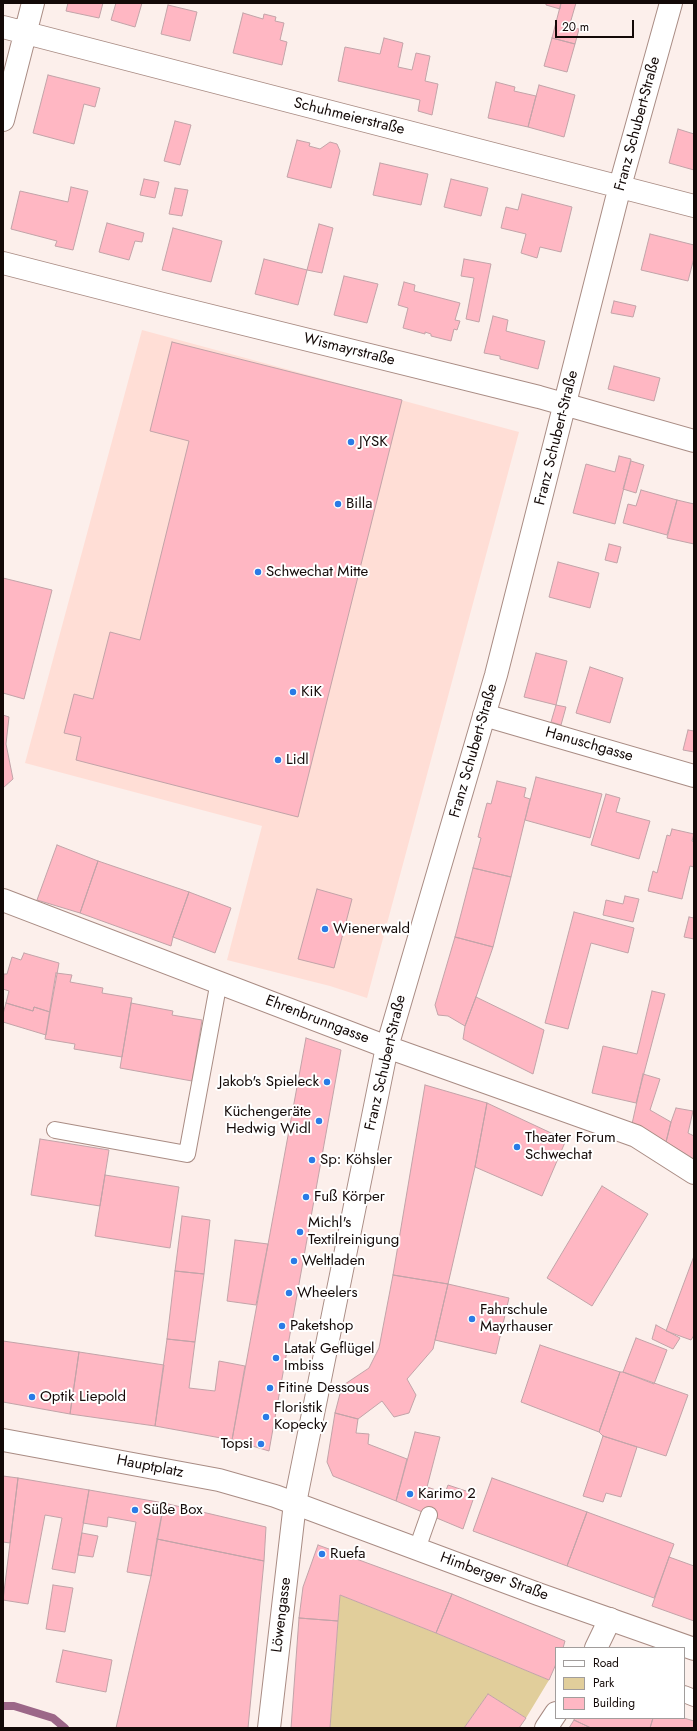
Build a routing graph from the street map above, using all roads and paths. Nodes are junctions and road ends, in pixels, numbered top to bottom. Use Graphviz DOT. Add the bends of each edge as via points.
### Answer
graph roads {
  1 [pos="33,3"];
  2 [pos="671,3"];
  3 [pos="3,27"];
  4 [pos="25,33"];
  5 [pos="3,120"];
  6 [pos="620,186"];
  7 [pos="694,206"];
  8 [pos="3,263"];
  9 [pos="566,404"];
  10 [pos="694,441"];
  11 [pos="484,715"];
  12 [pos="694,776"];
  13 [pos="3,900"];
  14 [pos="219,982"];
  15 [pos="387,1047"];
  16 [pos="55,1130"];
  17 [pos="694,1173"];
  18 [pos="3,1440"];
  19 [pos="295,1503"];
  20 [pos="429,1515"];
  21 [pos="417,1549"];
  22 [pos="610,1618"];
  23 [pos="596,1647"];
  24 [pos="694,1649"];
  25 [pos="555,1714"];
  26 [pos="269,1728"];
  27 [pos="546,1728"];
  1 -- 4 [label="street"];
  2 -- 6 [label="street, Franz Schubert-Straße"];
  3 -- 4 [label="street, Schuhmeierstraße"];
  4 -- 5 [label="street"];
  4 -- 6 [label="street, Schuhmeierstraße"];
  6 -- 7 [label="street, Schuhmeierstraße"];
  6 -- 9 [label="street, Franz Schubert-Straße"];
  8 -- 9 [label="street, Wismayrstraße"];
  9 -- 10 [label="street, Wismayrstraße"];
  9 -- 11 [label="street, Franz Schubert-Straße"];
  11 -- 12 [label="street, Hanuschgasse"];
  11 -- 15 [label="street, Franz Schubert-Straße"];
  13 -- 14 [label="street, Ehrenbrunngasse"];
  14 -- 15 [label="street, Ehrenbrunngasse"];
  14 -- 16 [label="lane" via="187,1154"];
  15 -- 17 [label="street, Ehrenbrunngasse" via="636,1136"];
  15 -- 19 [label="street, Franz Schubert-Straße"];
  18 -- 19 [label="street, Hauptplatz" via="219,1480"];
  19 -- 21 [label="street, Himberger Straße"];
  19 -- 26 [label="street, Löwengasse"];
  20 -- 21 [label="lane"];
  21 -- 22 [label="street, Himberger Straße"];
  22 -- 23 [label="street"];
  22 -- 24 [label="street, Himberger Straße"];
  25 -- 27 [label="street"];
}
